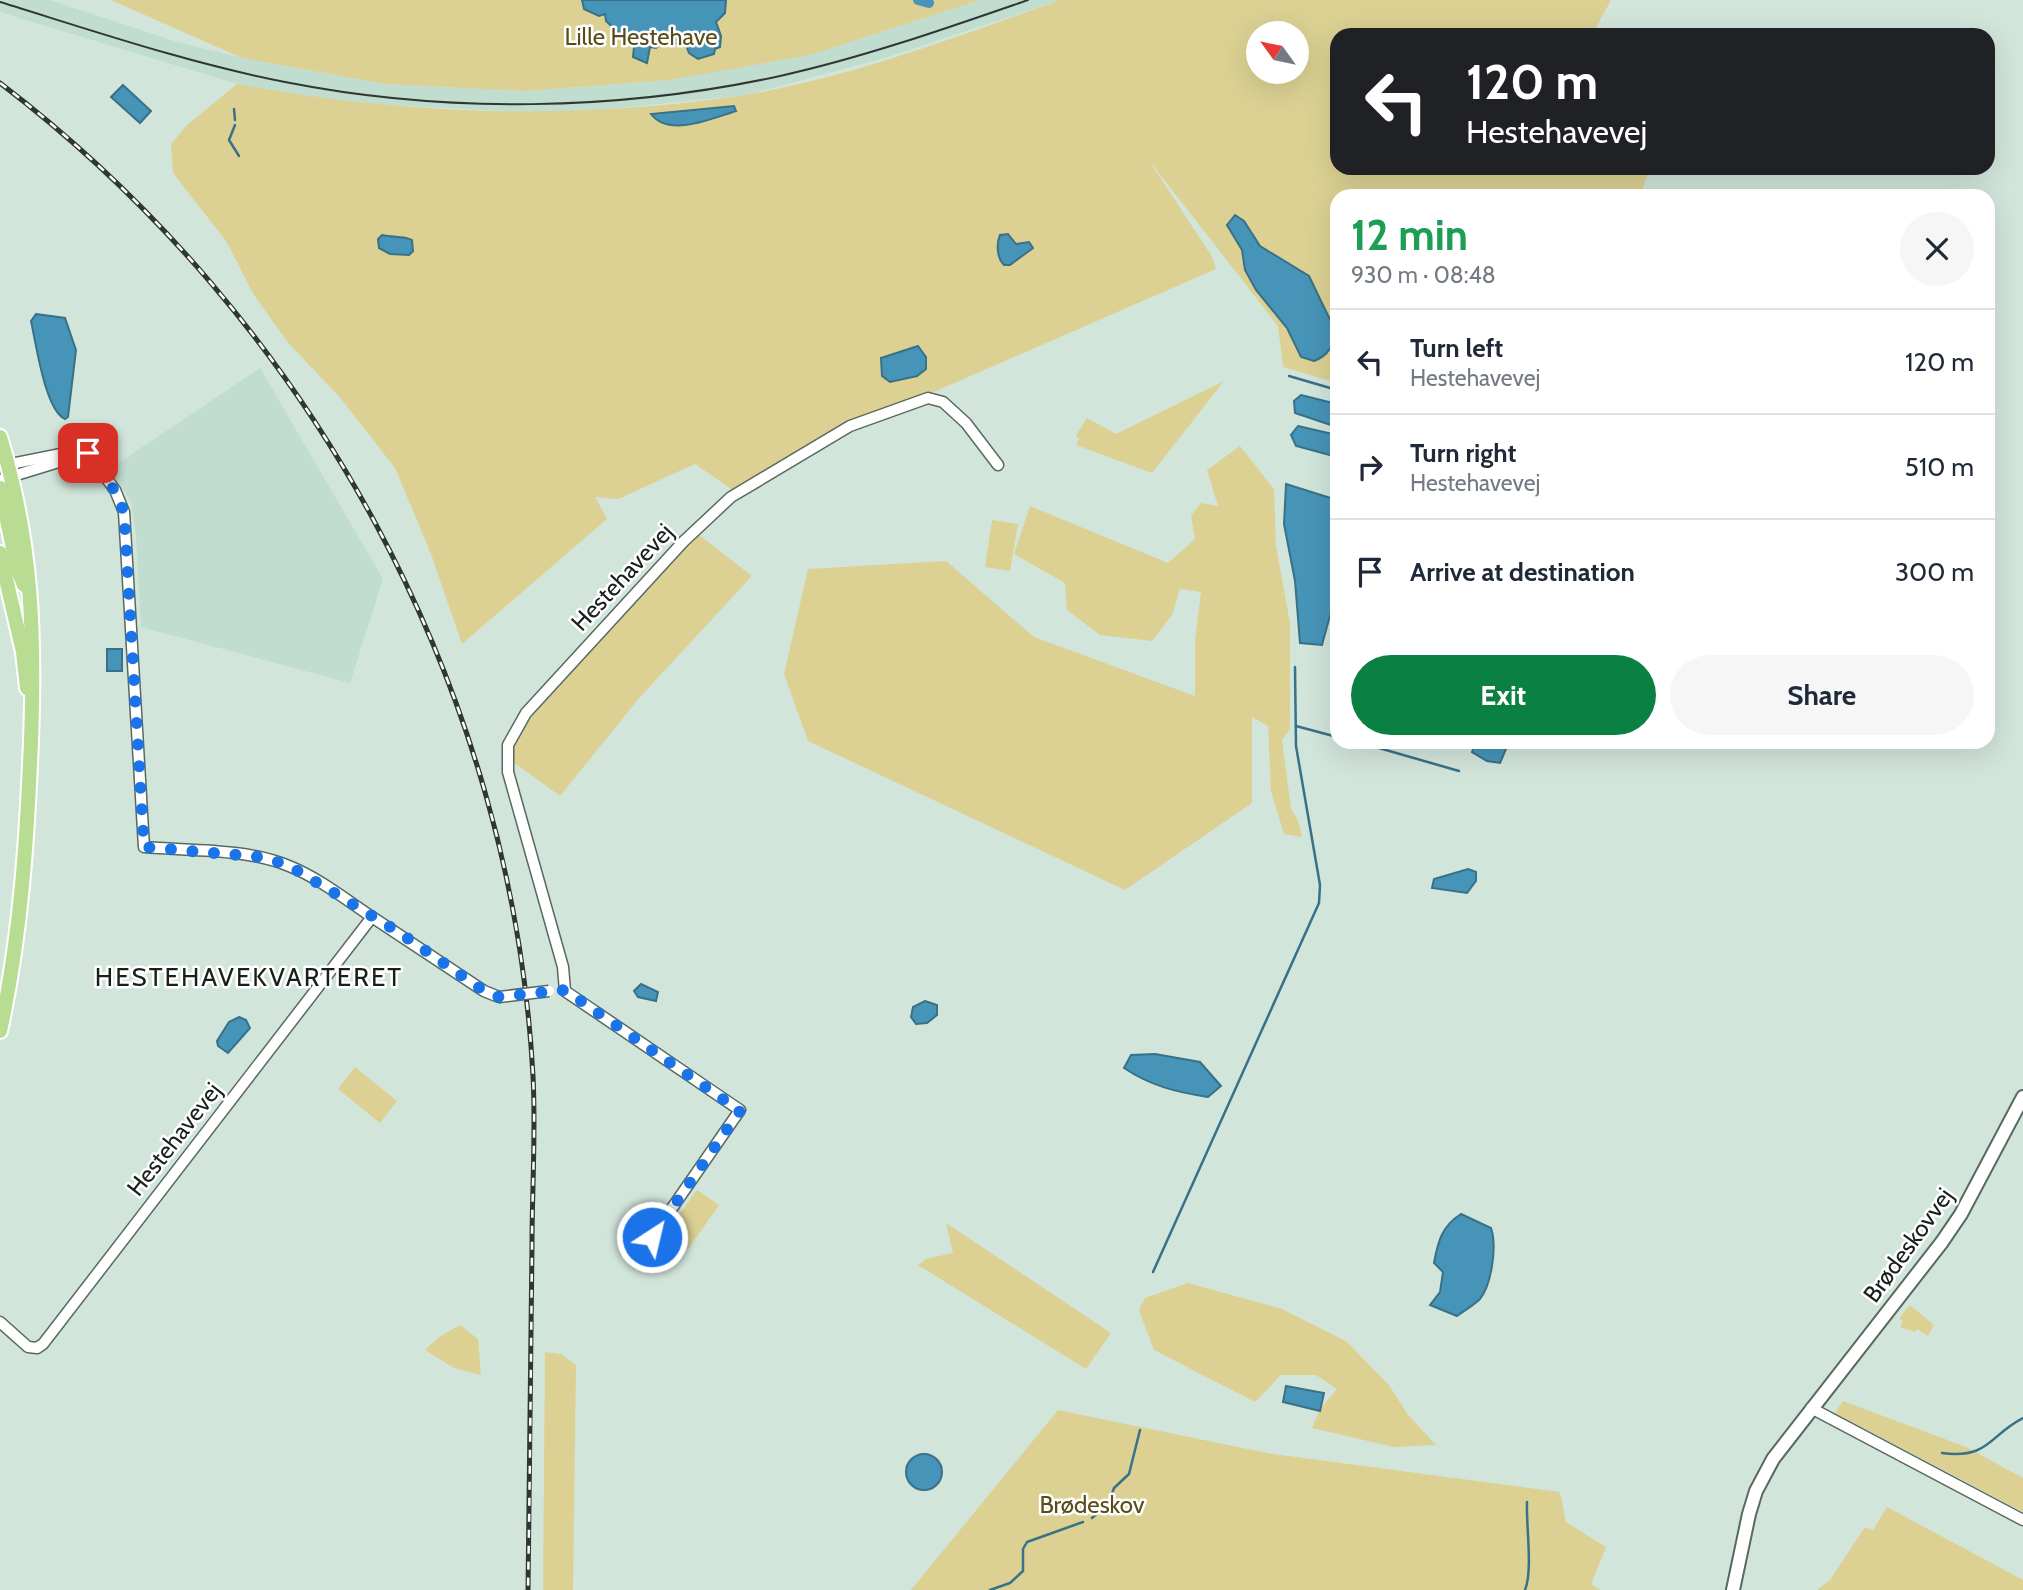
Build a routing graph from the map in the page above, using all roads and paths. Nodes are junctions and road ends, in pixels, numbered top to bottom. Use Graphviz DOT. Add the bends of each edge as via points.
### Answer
graph roads {
  1 [pos="0,437"];
  2 [pos="998,465"];
  3 [pos="4,472"];
  4 [pos="0,488"];
  5 [pos="0,553"];
  6 [pos="32,603"];
  7 [pos="31,742"];
  8 [pos="372,917"];
  9 [pos="565,990"];
  10 [pos="0,1031"];
  11 [pos="2023,1097"];
  12 [pos="652,1237"];
  13 [pos="0,1322"];
  14 [pos="1811,1408"];
  15 [pos="2023,1520"];
  16 [pos="1733,1590"];
  1 -- 3 [label="main road"];
  2 -- 9 [label="street, Hestehavevej" via="966,423 943,402 928,398 850,426 731,496 526,713 508,745 508,772 563,967"];
  3 -- 6 [label="main road"];
  3 -- 8 [label="street" via="88,453 124,512 144,847 261,857 288,865"];
  4 -- 6 [label="main road" via="18,571"];
  5 -- 7 [label="main road" via="23,652"];
  6 -- 7 [label="main road"];
  7 -- 10 [label="main road" via="26,862"];
  8 -- 9 [label="street, bridge" via="499,997"];
  8 -- 13 [label="street, Hestehavevej" via="43,1344 28,1346"];
  9 -- 12 [label="street" via="740,1111"];
  11 -- 14 [label="street, Brødeskovvej" via="1942,1242"];
  14 -- 15 [label="street"];
  14 -- 16 [label="street, Brødeskovvej" via="1773,1459 1756,1491"];
}
